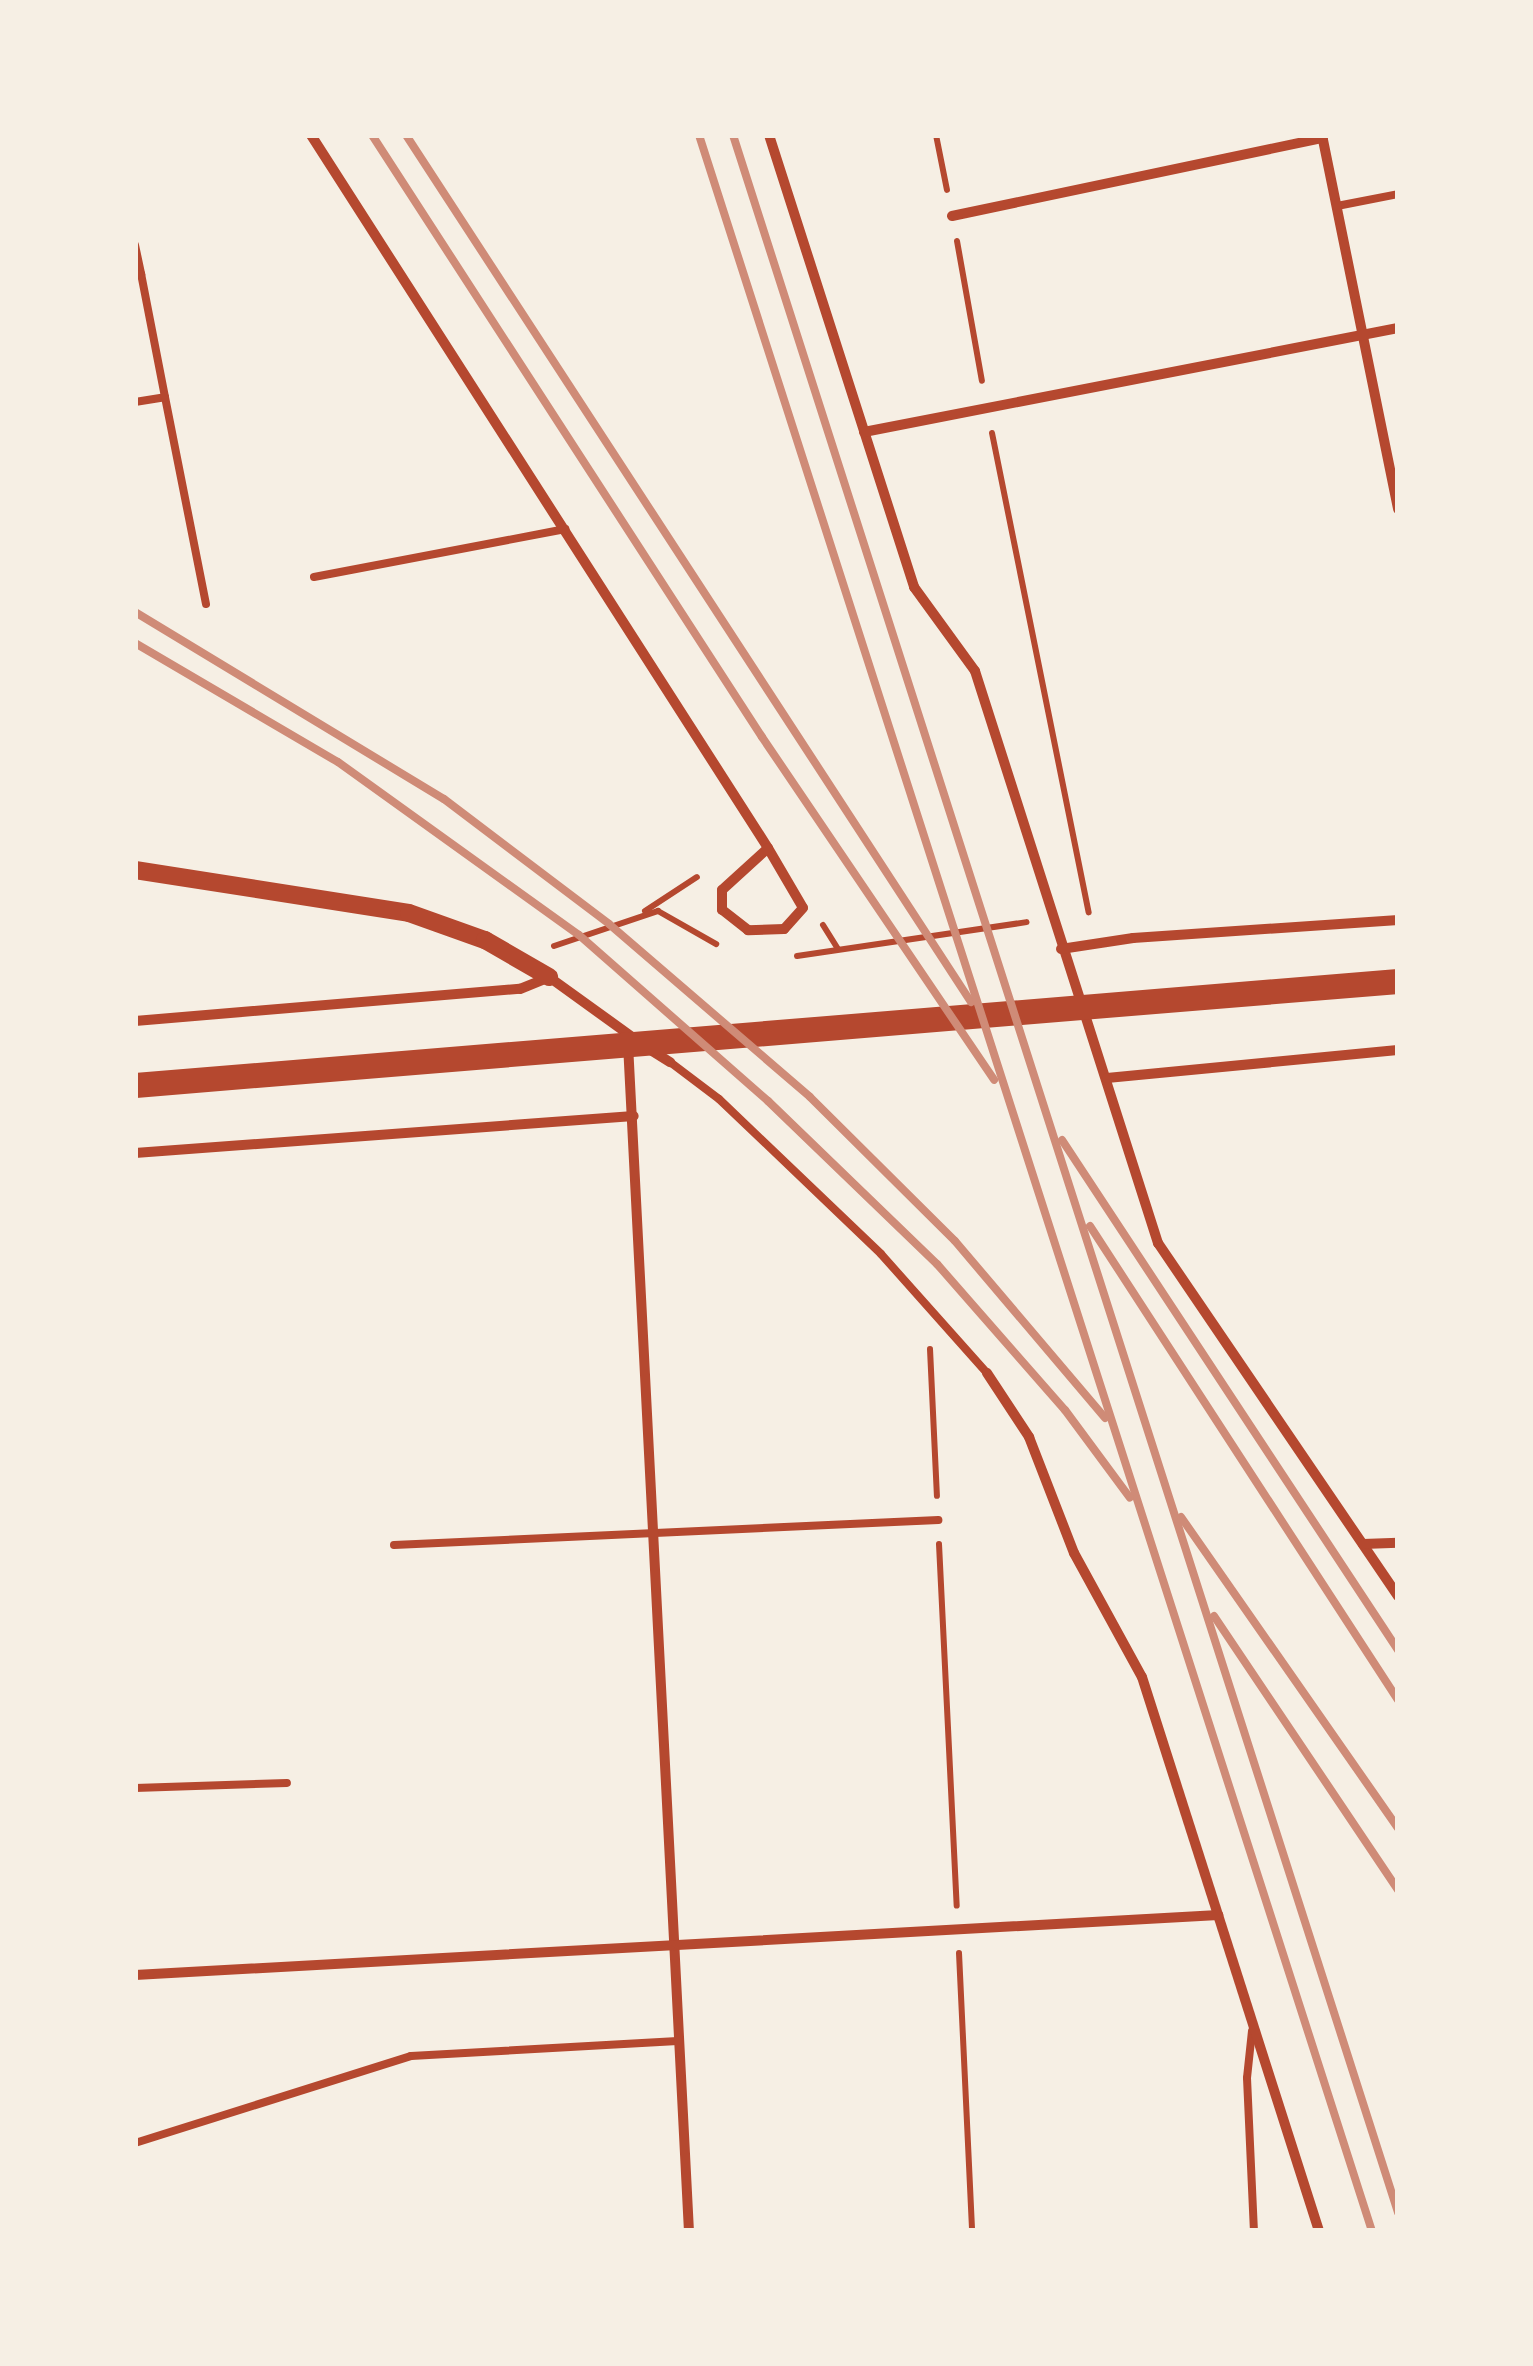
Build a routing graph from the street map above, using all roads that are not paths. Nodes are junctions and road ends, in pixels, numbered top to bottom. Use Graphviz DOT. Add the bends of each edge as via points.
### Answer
graph roads {
  1 [pos="310,135"];
  2 [pos="769,135"];
  3 [pos="1322,136"];
  4 [pos="1398,194"];
  5 [pos="1337,206"];
  6 [pos="952,216"];
  7 [pos="135,245"];
  8 [pos="138,275"];
  9 [pos="1398,328"];
  10 [pos="1363,334"];
  11 [pos="165,396"];
  12 [pos="135,402"];
  13 [pos="864,432"];
  14 [pos="1397,495"];
  15 [pos="1398,509"];
  16 [pos="566,529"];
  17 [pos="314,577"];
  18 [pos="206,604"];
  19 [pos="768,848"];
  20 [pos="135,870"];
  21 [pos="1398,920"];
  22 [pos="1061,949"];
  23 [pos="549,977"];
  24 [pos="1398,981"];
  25 [pos="135,1021"];
  26 [pos="628,1035"];
  27 [pos="1398,1050"];
  28 [pos="670,1062"];
  29 [pos="1107,1078"];
  30 [pos="135,1086"];
  31 [pos="634,1116"];
  32 [pos="135,1154"];
  33 [pos="987,1373"];
  34 [pos="938,1520"];
  35 [pos="655,1533"];
  36 [pos="1398,1543"];
  37 [pos="394,1544"];
  38 [pos="1363,1544"];
  39 [pos="1398,1596"];
  40 [pos="287,1783"];
  41 [pos="135,1788"];
  42 [pos="1218,1914"];
  43 [pos="674,1946"];
  44 [pos="135,1975"];
  45 [pos="1253,2024"];
  46 [pos="678,2041"];
  47 [pos="135,2143"];
  48 [pos="688,2231"];
  49 [pos="1254,2231"];
  50 [pos="1319,2231"];
  1 -- 16 [label="street"];
  2 -- 13 [label="street"];
  3 -- 5 [label="street"];
  3 -- 6 [label="street"];
  4 -- 5 [label="lane"];
  5 -- 10 [label="street"];
  7 -- 8 [label="lane"];
  8 -- 11 [label="lane"];
  9 -- 10 [label="street"];
  10 -- 13 [label="street"];
  10 -- 14 [label="street"];
  11 -- 12 [label="lane"];
  11 -- 18 [label="lane"];
  13 -- 22 [label="street" via="914,587 974,671"];
  14 -- 15 [label="street"];
  16 -- 17 [label="lane"];
  16 -- 19 [label="street"];
  19 -- 19 [label="street" via="803,908 784,929 748,930 722,910 722,890"];
  20 -- 23 [label="street" via="409,913 485,940"];
  21 -- 22 [label="street"];
  22 -- 29 [label="street"];
  23 -- 25 [label="street" via="520,989"];
  23 -- 26 [label="street"];
  24 -- 30 [label="main road"];
  26 -- 28 [label="street"];
  26 -- 31 [label="street"];
  27 -- 29 [label="street"];
  28 -- 33 [label="lane" via="719,1099 928,1302"];
  29 -- 38 [label="street" via="1158,1243"];
  31 -- 32 [label="street"];
  31 -- 35 [label="street"];
  33 -- 42 [label="street" via="1028,1437 1067,1538 1136,1660"];
  34 -- 35 [label="lane"];
  35 -- 37 [label="lane"];
  35 -- 43 [label="street"];
  36 -- 38 [label="street"];
  38 -- 39 [label="street"];
  40 -- 41 [label="lane"];
  42 -- 43 [label="street"];
  42 -- 45 [label="street"];
  43 -- 44 [label="street"];
  43 -- 46 [label="street"];
  45 -- 49 [label="lane" via="1247,2078"];
  45 -- 50 [label="street"];
  46 -- 47 [label="lane" via="411,2056"];
  46 -- 48 [label="street"];
}
